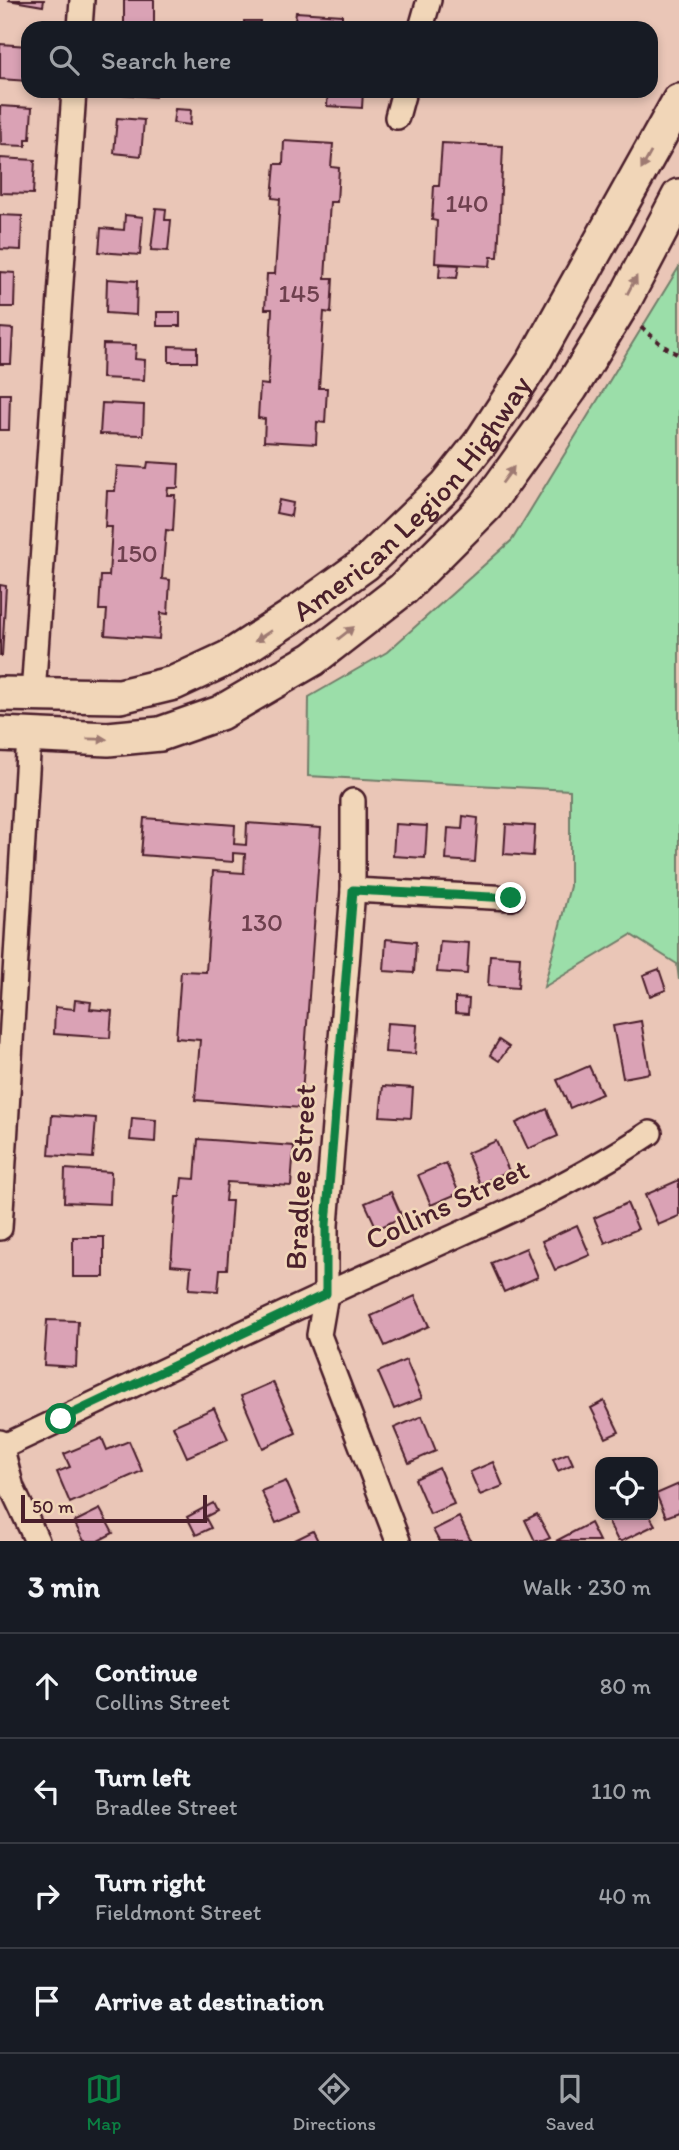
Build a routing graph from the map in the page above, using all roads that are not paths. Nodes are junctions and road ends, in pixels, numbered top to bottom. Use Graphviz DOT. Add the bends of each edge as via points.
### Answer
graph roads {
  1 [pos="82,0"];
  2 [pos="429,0"];
  3 [pos="80,21"];
  4 [pos="423,21"];
  5 [pos="74,98"];
  6 [pos="402,98"];
  7 [pos="679,102"];
  8 [pos="397,117"];
  9 [pos="679,196"];
  10 [pos="0,694"];
  11 [pos="33,695"];
  12 [pos="14,736"];
  13 [pos="353,801"];
  14 [pos="353,890"];
  15 [pos="511,898"];
  16 [pos="650,1133"];
  17 [pos="0,1228"];
  18 [pos="326,1294"];
  19 [pos="0,1446"];
  20 [pos="37,1541"];
  21 [pos="398,1541"];
  1 -- 3 [label="street"];
  2 -- 4 [label="street"];
  5 -- 11 [label="street"];
  6 -- 8 [label="street"];
  7 -- 11 [label="main road, American Legion Highway, one-way" via="534,361 481,442 446,486 365,564 229,657 174,683 120,696"];
  12 -- 9 [label="main road, American Legion Highway, one-way" via="108,739 160,734 220,713 313,659 403,589 485,506 571,388"];
  10 -- 11 [label="main road, American Legion Highway"];
  12 -- 17 [label="street"];
  13 -- 14 [label="street, Bradlee Street"];
  14 -- 15 [label="street"];
  14 -- 18 [label="street, Bradlee Street" via="326,1225"];
  16 -- 18 [label="street, Collins Street" via="532,1201"];
  18 -- 19 [label="street, Collins Street"];
  18 -- 21 [label="street, Bradlee Street" via="319,1335"];
  19 -- 20 [label="street" via="12,1488"];
}
